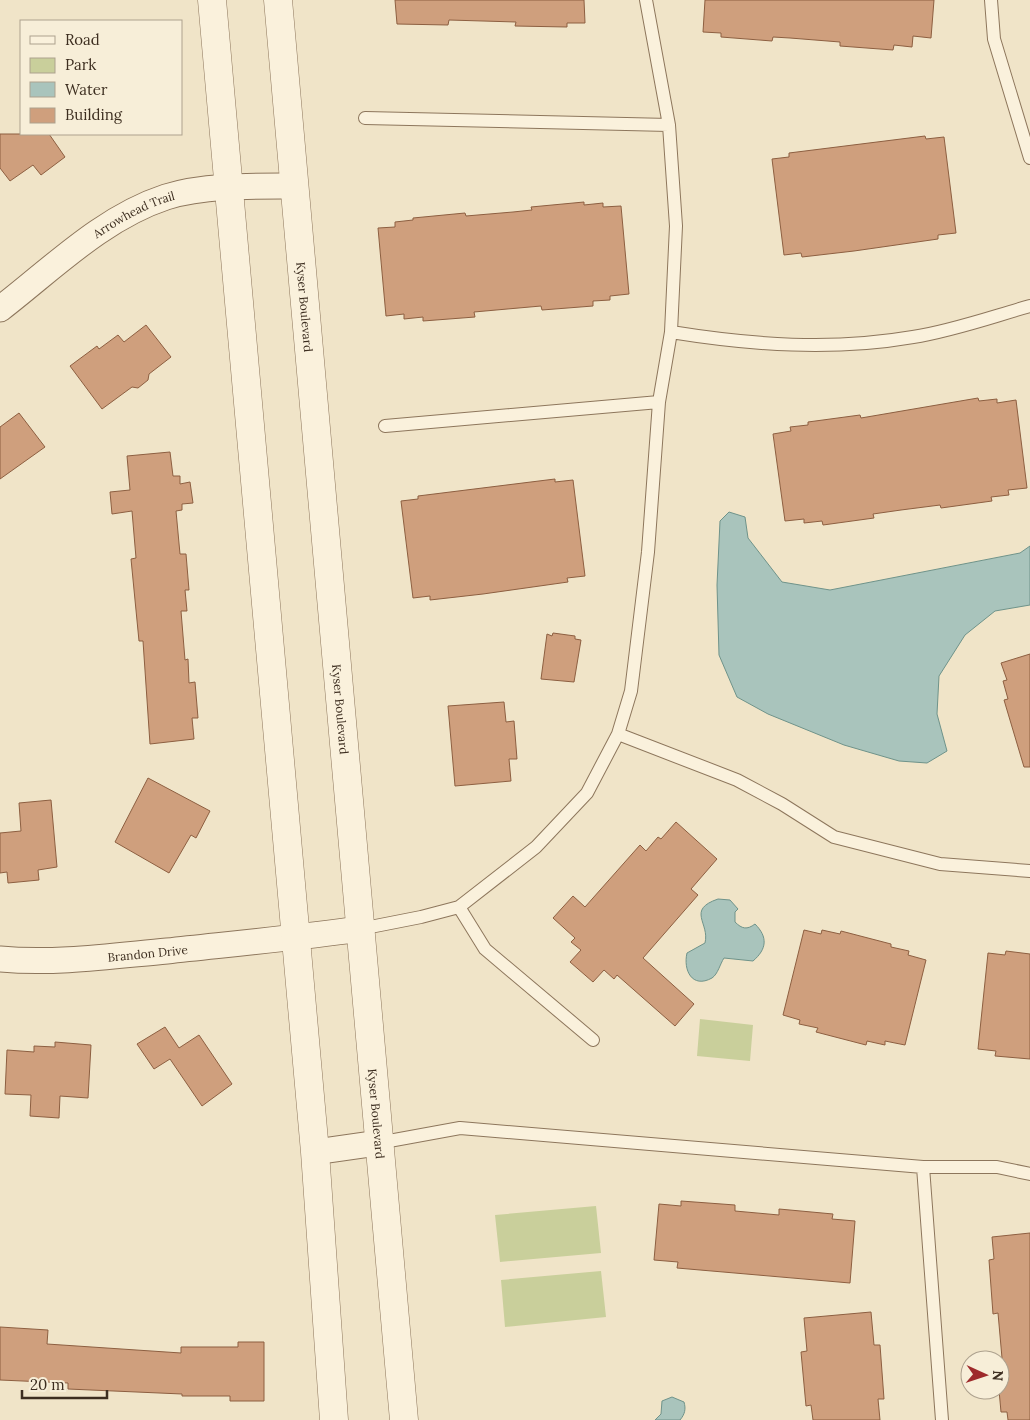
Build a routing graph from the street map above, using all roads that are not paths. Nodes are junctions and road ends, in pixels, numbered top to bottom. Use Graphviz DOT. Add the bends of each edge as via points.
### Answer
graph roads {
  1 [pos="212,0"];
  2 [pos="278,0"];
  3 [pos="646,0"];
  4 [pos="991,0"];
  5 [pos="365,118"];
  6 [pos="669,125"];
  7 [pos="1030,158"];
  8 [pos="229,186"];
  9 [pos="294,186"];
  10 [pos="1030,306"];
  11 [pos="0,309"];
  12 [pos="672,332"];
  13 [pos="659,402"];
  14 [pos="385,426"];
  15 [pos="618,734"];
  16 [pos="1030,871"];
  17 [pos="459,907"];
  18 [pos="360,929"];
  19 [pos="295,938"];
  20 [pos="0,959"];
  21 [pos="593,1040"];
  22 [pos="378,1143"];
  23 [pos="315,1152"];
  24 [pos="923,1167"];
  25 [pos="1030,1174"];
  26 [pos="334,1420"];
  27 [pos="404,1420"];
  28 [pos="942,1420"];
  1 -- 8 [label="street"];
  2 -- 9 [label="street, Kyser Boulevard"];
  3 -- 6 [label="lane"];
  4 -- 7 [label="lane" via="994,39"];
  5 -- 6 [label="lane"];
  6 -- 12 [label="lane" via="676,226"];
  8 -- 9 [label="street, Arrowhead Trail"];
  8 -- 11 [label="street, Arrowhead Trail" via="166,197 109,224"];
  8 -- 19 [label="street"];
  9 -- 18 [label="street, Kyser Boulevard"];
  10 -- 12 [label="lane" via="914,337 862,344 764,344"];
  12 -- 13 [label="lane"];
  13 -- 14 [label="lane"];
  13 -- 15 [label="lane" via="648,552 632,681"];
  15 -- 16 [label="lane" via="737,780 834,837 940,864"];
  15 -- 17 [label="lane" via="587,793 536,847"];
  17 -- 18 [label="lane"];
  17 -- 21 [label="lane" via="485,949"];
  18 -- 19 [label="street, Brandon Drive"];
  18 -- 22 [label="street, Kyser Boulevard"];
  19 -- 20 [label="street, Brandon Drive" via="115,956 20,961"];
  19 -- 23 [label="street"];
  22 -- 23 [label="street"];
  22 -- 24 [label="lane" via="460,1128"];
  22 -- 27 [label="street, Kyser Boulevard"];
  23 -- 26 [label="street"];
  24 -- 25 [label="lane" via="997,1167"];
  24 -- 28 [label="lane"];
}
